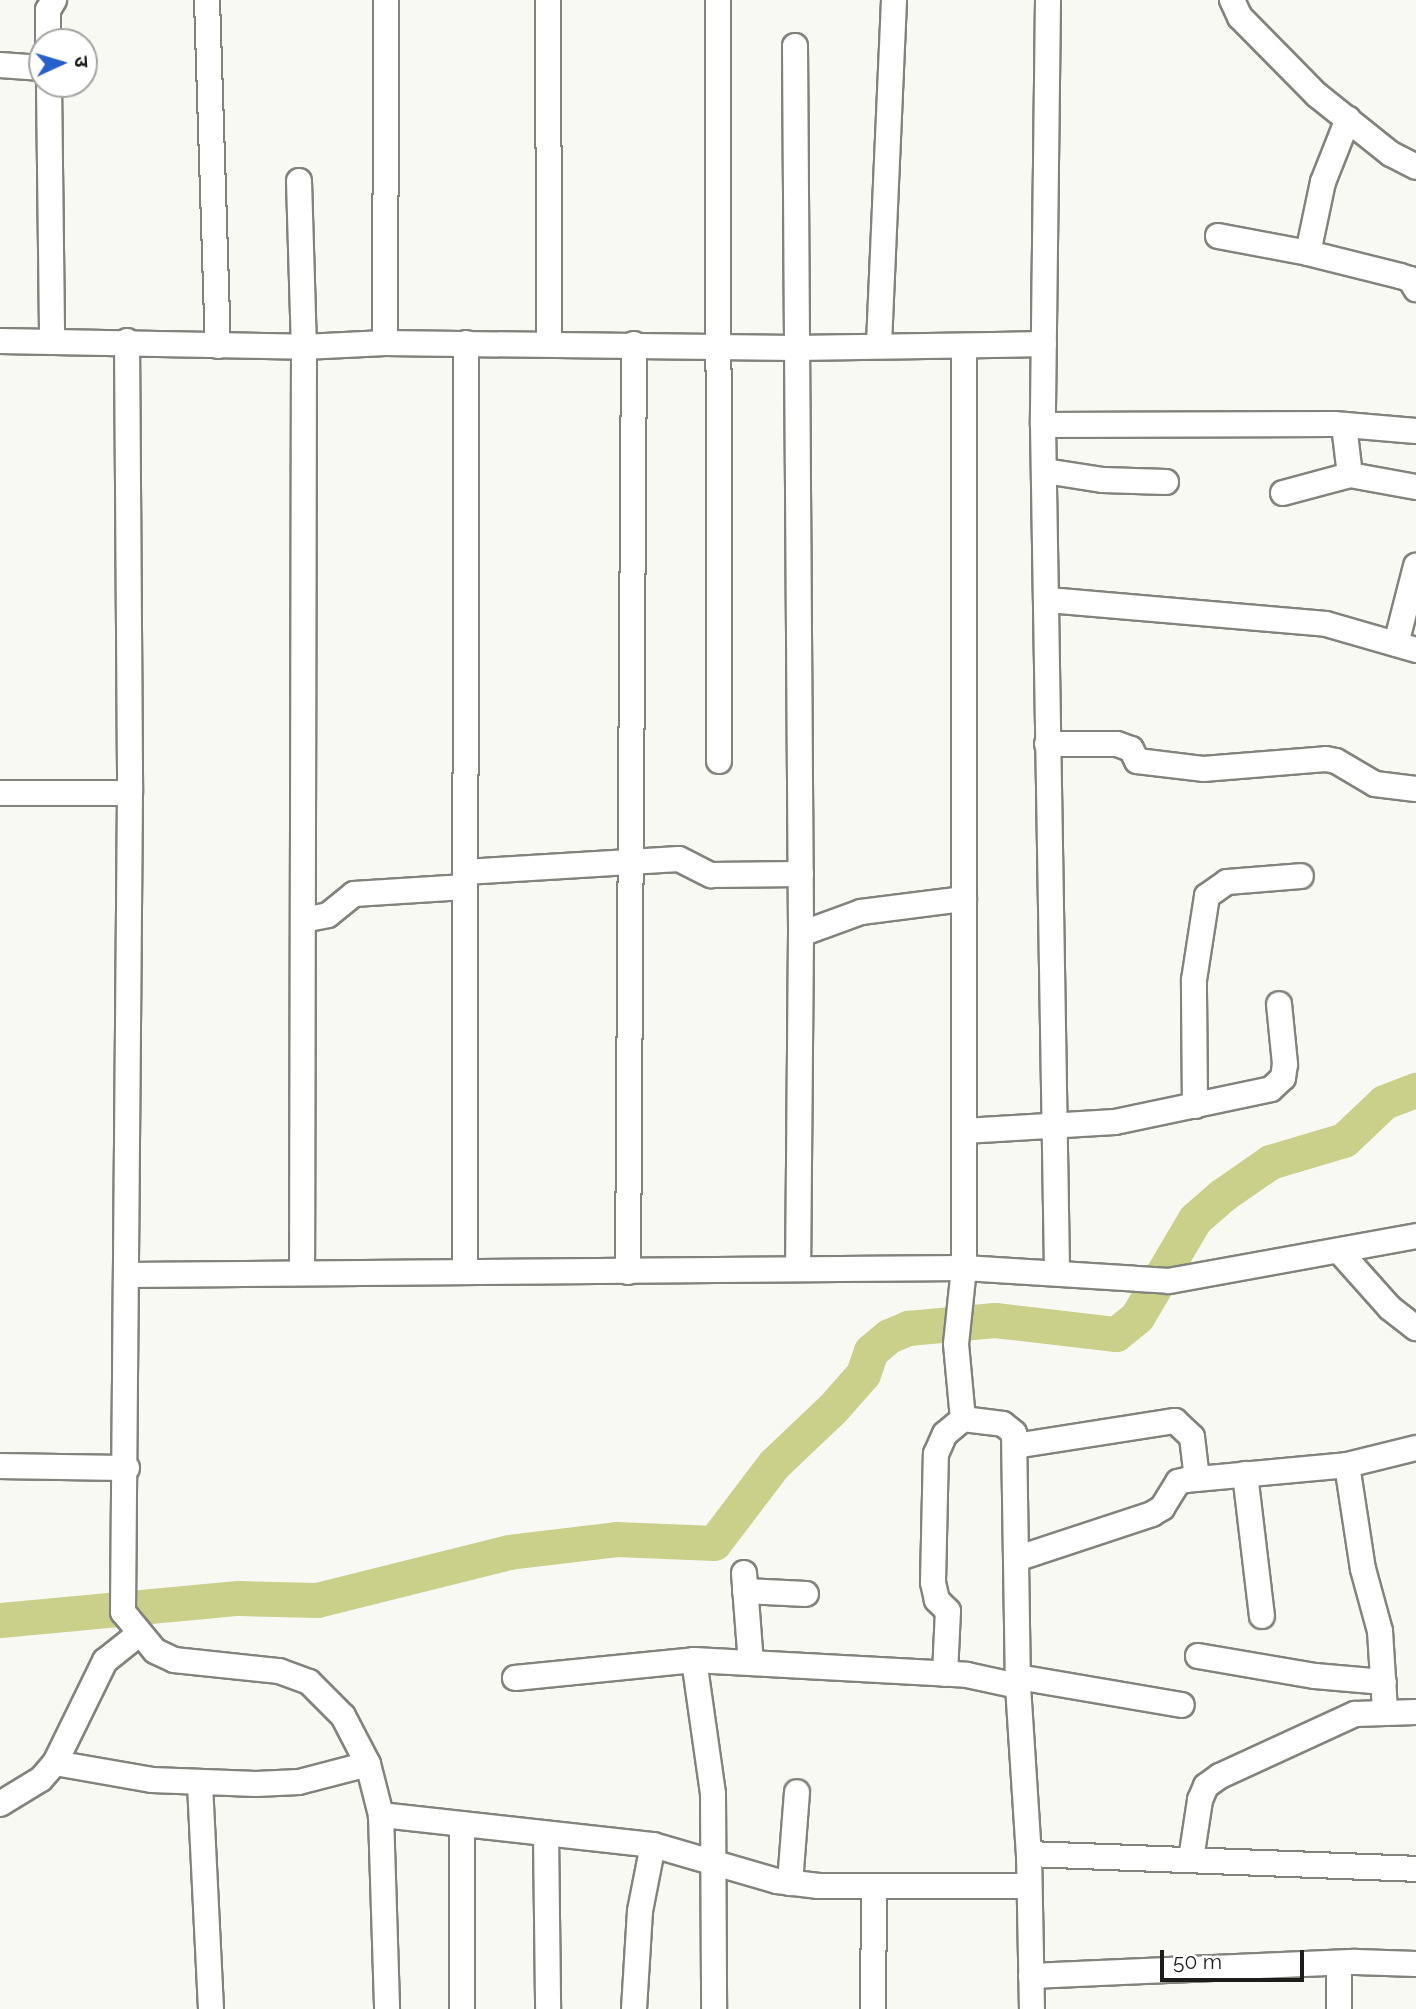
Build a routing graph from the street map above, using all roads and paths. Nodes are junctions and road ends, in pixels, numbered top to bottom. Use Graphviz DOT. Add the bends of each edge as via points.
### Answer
graph roads {
  1 [pos="54,0"];
  2 [pos="207,0"];
  3 [pos="386,0"];
  4 [pos="548,0"];
  5 [pos="718,0"];
  6 [pos="894,0"];
  7 [pos="1048,0"];
  8 [pos="1232,0"];
  9 [pos="48,28"];
  10 [pos="795,46"];
  11 [pos="0,65"];
  12 [pos="28,67"];
  13 [pos="49,98"];
  14 [pos="1348,119"];
  15 [pos="1416,166"];
  16 [pos="299,181"];
  17 [pos="1218,236"];
  18 [pos="1308,253"];
  19 [pos="1416,289"];
  20 [pos="0,341"];
  21 [pos="127,341"];
  22 [pos="52,342"];
  23 [pos="384,343"];
  24 [pos="466,344"];
  25 [pos="549,344"];
  26 [pos="635,344"];
  27 [pos="715,344"];
  28 [pos="879,344"];
  29 [pos="1044,344"];
  30 [pos="218,346"];
  31 [pos="964,346"];
  32 [pos="304,347"];
  33 [pos="795,348"];
  34 [pos="1043,425"];
  35 [pos="1344,425"];
  36 [pos="1416,431"];
  37 [pos="1045,471"];
  38 [pos="1350,475"];
  39 [pos="1166,482"];
  40 [pos="1416,487"];
  41 [pos="1283,493"];
  42 [pos="1416,566"];
  43 [pos="1048,600"];
  44 [pos="1406,647"];
  45 [pos="1047,744"];
  46 [pos="719,761"];
  47 [pos="1416,789"];
  48 [pos="0,793"];
  49 [pos="130,793"];
  50 [pos="631,862"];
  51 [pos="801,874"];
  52 [pos="1301,876"];
  53 [pos="465,879"];
  54 [pos="964,899"];
  55 [pos="303,920"];
  56 [pos="801,934"];
  57 [pos="1279,1004"];
  58 [pos="1195,1106"];
  59 [pos="1051,1125"];
  60 [pos="964,1131"];
  61 [pos="1416,1236"];
  62 [pos="1340,1252"];
  63 [pos="798,1268"];
  64 [pos="964,1268"];
  65 [pos="1057,1271"];
  66 [pos="302,1272"];
  67 [pos="465,1272"];
  68 [pos="628,1272"];
  69 [pos="127,1275"];
  70 [pos="1416,1328"];
  71 [pos="963,1419"];
  72 [pos="1015,1446"];
  73 [pos="1416,1448"];
  74 [pos="1347,1465"];
  75 [pos="0,1466"];
  76 [pos="127,1468"];
  77 [pos="1245,1474"];
  78 [pos="1197,1479"];
  79 [pos="1019,1558"];
  80 [pos="806,1594"];
  81 [pos="1262,1616"];
  82 [pos="139,1634"];
  83 [pos="1198,1656"];
  84 [pos="694,1660"];
  85 [pos="751,1663"];
  86 [pos="946,1674"];
  87 [pos="515,1678"];
  88 [pos="1018,1682"];
  89 [pos="1384,1682"];
  90 [pos="1182,1704"];
  91 [pos="1385,1711"];
  92 [pos="1416,1712"];
  93 [pos="55,1763"];
  94 [pos="368,1764"];
  95 [pos="200,1784"];
  96 [pos="797,1792"];
  97 [pos="0,1804"];
  98 [pos="381,1815"];
  99 [pos="461,1824"];
  100 [pos="546,1834"];
  101 [pos="653,1844"];
  102 [pos="1029,1854"];
  103 [pos="1191,1859"];
  104 [pos="715,1863"];
  105 [pos="1416,1869"];
  106 [pos="790,1883"];
  107 [pos="874,1886"];
  108 [pos="1029,1886"];
  109 [pos="1339,1963"];
  110 [pos="1416,1964"];
  111 [pos="1031,1976"];
  112 [pos="211,2009"];
  113 [pos="387,2009"];
  114 [pos="462,2009"];
  115 [pos="548,2009"];
  116 [pos="634,2009"];
  117 [pos="714,2009"];
  118 [pos="873,2009"];
  119 [pos="1032,2009"];
  120 [pos="1339,2009"];
  1 -- 9 [label="street" via="48,9"];
  2 -- 30 [label="street"];
  3 -- 23 [label="street"];
  4 -- 25 [label="street"];
  5 -- 27 [label="street"];
  6 -- 28 [label="street"];
  7 -- 29 [label="street"];
  8 -- 14 [label="street" via="1240,17"];
  10 -- 33 [label="street"];
  11 -- 12 [label="street"];
  13 -- 22 [label="street"];
  14 -- 15 [label="street" via="1391,154"];
  14 -- 18 [label="street" via="1323,182"];
  16 -- 32 [label="street"];
  17 -- 18 [label="street"];
  18 -- 19 [label="street" via="1410,279"];
  20 -- 22 [label="street"];
  21 -- 22 [label="street"];
  21 -- 30 [label="street"];
  21 -- 49 [label="street"];
  23 -- 24 [label="street"];
  23 -- 32 [label="street"];
  24 -- 25 [label="street"];
  24 -- 53 [label="street"];
  25 -- 26 [label="street"];
  26 -- 27 [label="street"];
  26 -- 50 [label="street"];
  27 -- 33 [label="street"];
  27 -- 46 [label="street"];
  28 -- 31 [label="street"];
  28 -- 33 [label="street"];
  29 -- 31 [label="street"];
  29 -- 34 [label="street"];
  30 -- 32 [label="street"];
  31 -- 54 [label="street"];
  32 -- 55 [label="street"];
  33 -- 51 [label="street"];
  34 -- 35 [label="street"];
  34 -- 37 [label="street"];
  35 -- 36 [label="street"];
  35 -- 38 [label="street"];
  37 -- 39 [label="street" via="1103,480"];
  37 -- 43 [label="street"];
  38 -- 40 [label="street"];
  38 -- 41 [label="street"];
  42 -- 44 [label="street"];
  43 -- 44 [label="street" via="1326,624"];
  43 -- 45 [label="street"];
  45 -- 47 [label="street" via="1117,744 1131,749 1137,761 1202,769 1325,759 1375,784"];
  45 -- 59 [label="street"];
  48 -- 49 [label="street"];
  49 -- 69 [label="street"];
  50 -- 51 [label="street" via="686,859 711,875"];
  50 -- 53 [label="street"];
  50 -- 68 [label="street"];
  51 -- 56 [label="street"];
  52 -- 58 [label="street" via="1227,882 1207,896 1194,980"];
  53 -- 55 [label="street" via="354,894 328,915"];
  53 -- 67 [label="street"];
  54 -- 56 [label="street" via="861,912"];
  54 -- 60 [label="street"];
  55 -- 66 [label="street"];
  56 -- 63 [label="street"];
  57 -- 58 [label="street" via="1286,1064 1283,1078 1271,1089"];
  58 -- 59 [label="street" via="1115,1122"];
  59 -- 60 [label="street"];
  59 -- 65 [label="street"];
  60 -- 64 [label="street"];
  61 -- 62 [label="street"];
  62 -- 65 [label="street" via="1169,1281"];
  62 -- 70 [label="street" via="1390,1308"];
  63 -- 64 [label="street"];
  63 -- 68 [label="street"];
  64 -- 65 [label="street"];
  64 -- 71 [label="street" via="956,1345"];
  66 -- 67 [label="street"];
  66 -- 69 [label="street"];
  67 -- 68 [label="street"];
  69 -- 76 [label="street"];
  71 -- 72 [label="street" via="1010,1426"];
  71 -- 86 [label="street" via="945,1434 936,1454 933,1582 937,1600 948,1611"];
  72 -- 78 [label="street" via="1175,1421 1192,1437"];
  72 -- 79 [label="street"];
  73 -- 74 [label="street"];
  74 -- 77 [label="street"];
  74 -- 89 [label="street" via="1363,1569 1380,1631"];
  75 -- 76 [label="street"];
  76 -- 82 [label="street" via="122,1602"];
  77 -- 78 [label="street"];
  77 -- 81 [label="street"];
  78 -- 79 [label="street" via="1178,1482 1162,1508 1152,1514"];
  79 -- 88 [label="street"];
  80 -- 85 [label="street" via="745,1582"];
  82 -- 93 [label="street" via="105,1661"];
  82 -- 94 [label="street" via="155,1651 174,1660 279,1671 309,1682 343,1716"];
  83 -- 89 [label="street" via="1315,1676"];
  84 -- 85 [label="street"];
  84 -- 87 [label="street"];
  84 -- 104 [label="street" via="713,1794"];
  85 -- 86 [label="street"];
  86 -- 88 [label="street"];
  88 -- 90 [label="street"];
  88 -- 102 [label="street"];
  89 -- 91 [label="street"];
  91 -- 92 [label="street"];
  91 -- 103 [label="street" via="1355,1714 1206,1786"];
  93 -- 95 [label="street"];
  93 -- 97 [label="street" via="41,1779"];
  94 -- 95 [label="street" via="299,1782"];
  94 -- 98 [label="street"];
  95 -- 112 [label="street"];
  96 -- 106 [label="street"];
  98 -- 99 [label="street"];
  98 -- 113 [label="street"];
  99 -- 100 [label="street"];
  99 -- 114 [label="street"];
  100 -- 101 [label="street"];
  100 -- 115 [label="street"];
  101 -- 104 [label="street"];
  101 -- 116 [label="street" via="640,1911"];
  102 -- 103 [label="street"];
  102 -- 108 [label="street"];
  103 -- 105 [label="street"];
  104 -- 106 [label="street"];
  104 -- 117 [label="street"];
  106 -- 107 [label="street"];
  107 -- 108 [label="street"];
  107 -- 118 [label="street"];
  108 -- 111 [label="street"];
  109 -- 110 [label="street"];
  109 -- 111 [label="street"];
  109 -- 120 [label="street"];
  111 -- 119 [label="street"];
}
